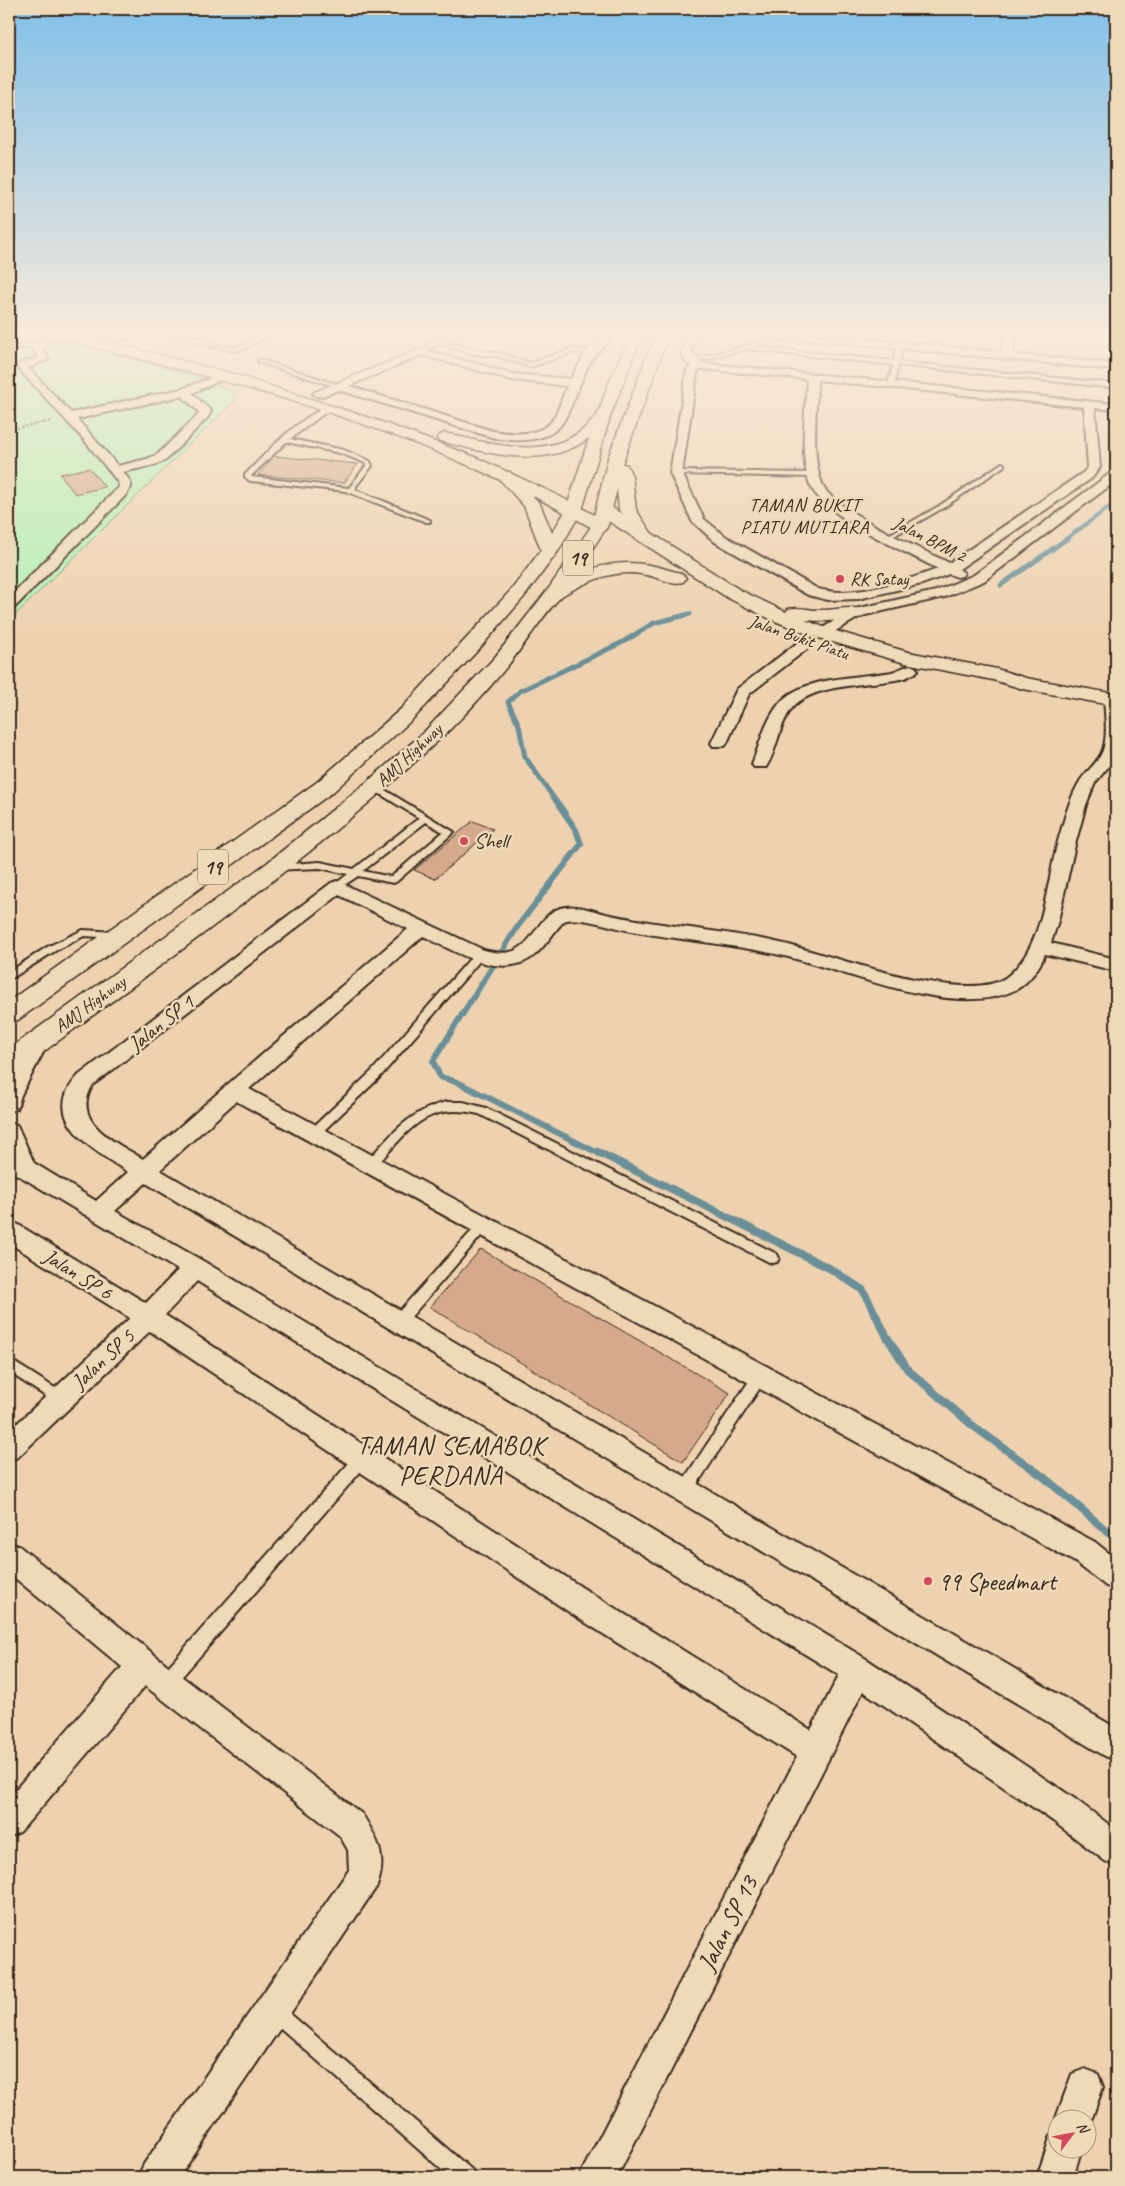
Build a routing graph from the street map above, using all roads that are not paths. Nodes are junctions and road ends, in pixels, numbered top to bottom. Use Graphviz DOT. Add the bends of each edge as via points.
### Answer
graph roads {
  1 [pos="84,434"];
  2 [pos="185,434"];
  3 [pos="294,434"];
  4 [pos="397,434"];
  5 [pos="434,434"];
  6 [pos="491,434"];
  7 [pos="536,434"];
  8 [pos="583,434"];
  9 [pos="597,434"];
  10 [pos="625,434"];
  11 [pos="681,434"];
  12 [pos="812,434"];
  13 [pos="1092,434"];
  14 [pos="445,438"];
  15 [pos="287,440"];
  16 [pos="616,458"];
  17 [pos="1002,465"];
  18 [pos="115,470"];
  19 [pos="676,473"];
  20 [pos="504,475"];
  21 [pos="814,475"];
  22 [pos="1116,475"];
  23 [pos="352,492"];
  24 [pos="575,503"];
  25 [pos="602,518"];
  26 [pos="428,521"];
  27 [pos="646,537"];
  28 [pos="888,537"];
  29 [pos="550,550"];
  30 [pos="950,569"];
  31 [pos="677,578"];
  32 [pos="972,580"];
  33 [pos="556,592"];
  34 [pos="734,594"];
  35 [pos="9,605"];
  36 [pos="856,613"];
  37 [pos="814,638"];
  38 [pos="869,653"];
  39 [pos="910,670"];
  40 [pos="1023,682"];
  41 [pos="1114,699"];
  42 [pos="718,743"];
  43 [pos="760,764"];
  44 [pos="375,787"];
  45 [pos="425,818"];
  46 [pos="276,868"];
  47 [pos="356,872"];
  48 [pos="337,887"];
  49 [pos="421,928"];
  50 [pos="118,935"];
  51 [pos="1041,947"];
  52 [pos="492,958"];
  53 [pos="1116,965"];
  54 [pos="9,977"];
  55 [pos="9,1014"];
  56 [pos="39,1041"];
  57 [pos="9,1063"];
  58 [pos="234,1090"];
  59 [pos="9,1103"];
  60 [pos="9,1131"];
  61 [pos="313,1134"];
  62 [pos="370,1165"];
  63 [pos="18,1166"];
  64 [pos="144,1171"];
  65 [pos="98,1213"];
  66 [pos="483,1226"];
  67 [pos="9,1230"];
  68 [pos="772,1258"];
  69 [pos="195,1268"];
  70 [pos="148,1318"];
  71 [pos="399,1321"];
  72 [pos="9,1365"];
  73 [pos="760,1376"];
  74 [pos="61,1399"];
  75 [pos="9,1448"];
  76 [pos="362,1459"];
  77 [pos="685,1490"];
  78 [pos="9,1556"];
  79 [pos="1116,1576"];
  80 [pos="858,1670"];
  81 [pos="154,1674"];
  82 [pos="1116,1744"];
  83 [pos="816,1751"];
  84 [pos="9,1821"];
  85 [pos="1116,1850"];
  86 [pos="272,2009"];
  87 [pos="1061,2158"];
  88 [pos="157,2177"];
  89 [pos="465,2177"];
  90 [pos="597,2177"];
  91 [pos="1055,2177"];
  1 -- 18 [label="street"];
  2 -- 18 [label="street" via="162,457"];
  3 -- 15 [label="lane"];
  4 -- 20 [label="main road, 19"];
  5 -- 14 [label="main road"];
  6 -- 7 [label="street" via="512,437"];
  8 -- 14 [label="main road" via="561,447 540,452 496,450"];
  9 -- 24 [label="main road, AMJ Highway / 19"];
  10 -- 16 [label="main road, AMJ Highway / 19"];
  11 -- 19 [label="street"];
  12 -- 21 [label="street, Jalan BPM 2"];
  13 -- 30 [label="street" via="1094,467 1088,475"];
  14 -- 24 [label="main road" via="498,458"];
  15 -- 23 [label="lane" via="342,451 368,462 369,466"];
  15 -- 23 [label="lane" via="261,460 247,476 250,479"];
  16 -- 25 [label="main road, AMJ Highway / 19"];
  16 -- 27 [label="main road" via="623,472 629,512"];
  17 -- 28 [label="lane" via="941,507"];
  18 -- 35 [label="street" via="124,481 121,493"];
  19 -- 21 [label="lane"];
  19 -- 30 [label="street" via="698,521 708,530 813,592 828,596 858,595 908,584"];
  20 -- 24 [label="main road, 19"];
  20 -- 29 [label="main road" via="532,504"];
  21 -- 28 [label="street, Jalan BPM 2" via="816,486 829,503"];
  22 -- 32 [label="street" via="1000,564"];
  23 -- 26 [label="lane"];
  24 -- 25 [label="main road"];
  24 -- 29 [label="main road, AMJ Highway / 19"];
  25 -- 27 [label="main road, Jalan Bukit Piatu"];
  25 -- 31 [label="main road, Jalan Bukit Piatu"];
  25 -- 33 [label="main road, AMJ Highway / 19"];
  27 -- 34 [label="main road, Jalan Bukit Piatu"];
  28 -- 30 [label="street, Jalan BPM 2"];
  29 -- 50 [label="main road, AMJ Highway / 19" via="473,644 372,747 325,787"];
  30 -- 32 [label="street, Jalan BPM 2"];
  31 -- 33 [label="main road" via="652,569 623,566 592,574"];
  31 -- 37 [label="main road, Jalan Bukit Piatu" via="746,619"];
  32 -- 36 [label="street" via="940,594"];
  33 -- 44 [label="main road, AMJ Highway / 19" via="502,661 430,737"];
  34 -- 36 [label="main road" via="798,614"];
  34 -- 37 [label="main road, Jalan Bukit Piatu"];
  36 -- 37 [label="street"];
  36 -- 38 [label="main road" via="849,627 851,634"];
  37 -- 38 [label="main road, Jalan Bukit Piatu"];
  37 -- 42 [label="street" via="742,692"];
  38 -- 39 [label="main road, Jalan Bukit Piatu"];
  38 -- 40 [label="main road, Jalan Bukit Piatu" via="905,657"];
  39 -- 40 [label="main road, Jalan Bukit Piatu" via="996,682"];
  39 -- 43 [label="street" via="893,677 830,686 788,702"];
  40 -- 41 [label="main road, Jalan Bukit Piatu"];
  41 -- 51 [label="street" via="1110,754 1082,794"];
  44 -- 45 [label="lane"];
  44 -- 46 [label="main road, AMJ Highway / 19"];
  45 -- 47 [label="lane"];
  45 -- 47 [label="lane" via="448,832 393,880"];
  46 -- 47 [label="lane" via="320,865"];
  46 -- 56 [label="main road, AMJ Highway / 19"];
  47 -- 48 [label="lane"];
  48 -- 49 [label="street"];
  48 -- 64 [label="street, Jalan SP 1" via="86,1080 76,1096 75,1115 86,1132"];
  49 -- 52 [label="street"];
  49 -- 58 [label="street"];
  50 -- 54 [label="lane" via="82,933"];
  50 -- 55 [label="main road, AMJ Highway / 19"];
  51 -- 52 [label="street" via="1020,976 1009,985 977,992 952,991 782,950 568,912 556,916 533,948 517,958"];
  51 -- 53 [label="street"];
  52 -- 61 [label="lane"];
  56 -- 57 [label="main road, AMJ Highway / 19"];
  56 -- 59 [label="street" via="10,1095"];
  58 -- 61 [label="street"];
  58 -- 64 [label="street"];
  60 -- 63 [label="street"];
  61 -- 62 [label="street"];
  62 -- 66 [label="street"];
  62 -- 68 [label="lane" via="418,1118 432,1109 465,1105"];
  63 -- 65 [label="street"];
  64 -- 65 [label="street"];
  64 -- 71 [label="street, Jalan SP 1"];
  65 -- 69 [label="street"];
  66 -- 71 [label="lane"];
  66 -- 73 [label="street"];
  67 -- 70 [label="street, Jalan SP 6"];
  69 -- 70 [label="street, Jalan SP 5"];
  69 -- 80 [label="street"];
  70 -- 74 [label="street, Jalan SP 5"];
  70 -- 76 [label="street, Jalan SP 6"];
  71 -- 77 [label="street, Jalan SP 1"];
  72 -- 74 [label="lane"];
  73 -- 77 [label="lane"];
  73 -- 79 [label="street" via="1085,1552"];
  74 -- 75 [label="street, Jalan SP 5"];
  76 -- 81 [label="lane"];
  76 -- 83 [label="street, Jalan SP 6" via="582,1604"];
  77 -- 82 [label="street, Jalan SP 1"];
  78 -- 81 [label="street"];
  80 -- 83 [label="street, Jalan SP 13"];
  80 -- 85 [label="street" via="1064,1810"];
  81 -- 84 [label="street"];
  81 -- 86 [label="street" via="350,1826 364,1846 365,1874"];
  83 -- 90 [label="street, Jalan SP 13"];
  86 -- 88 [label="street"];
  86 -- 89 [label="lane"];
  87 -- 91 [label="street"];
}
